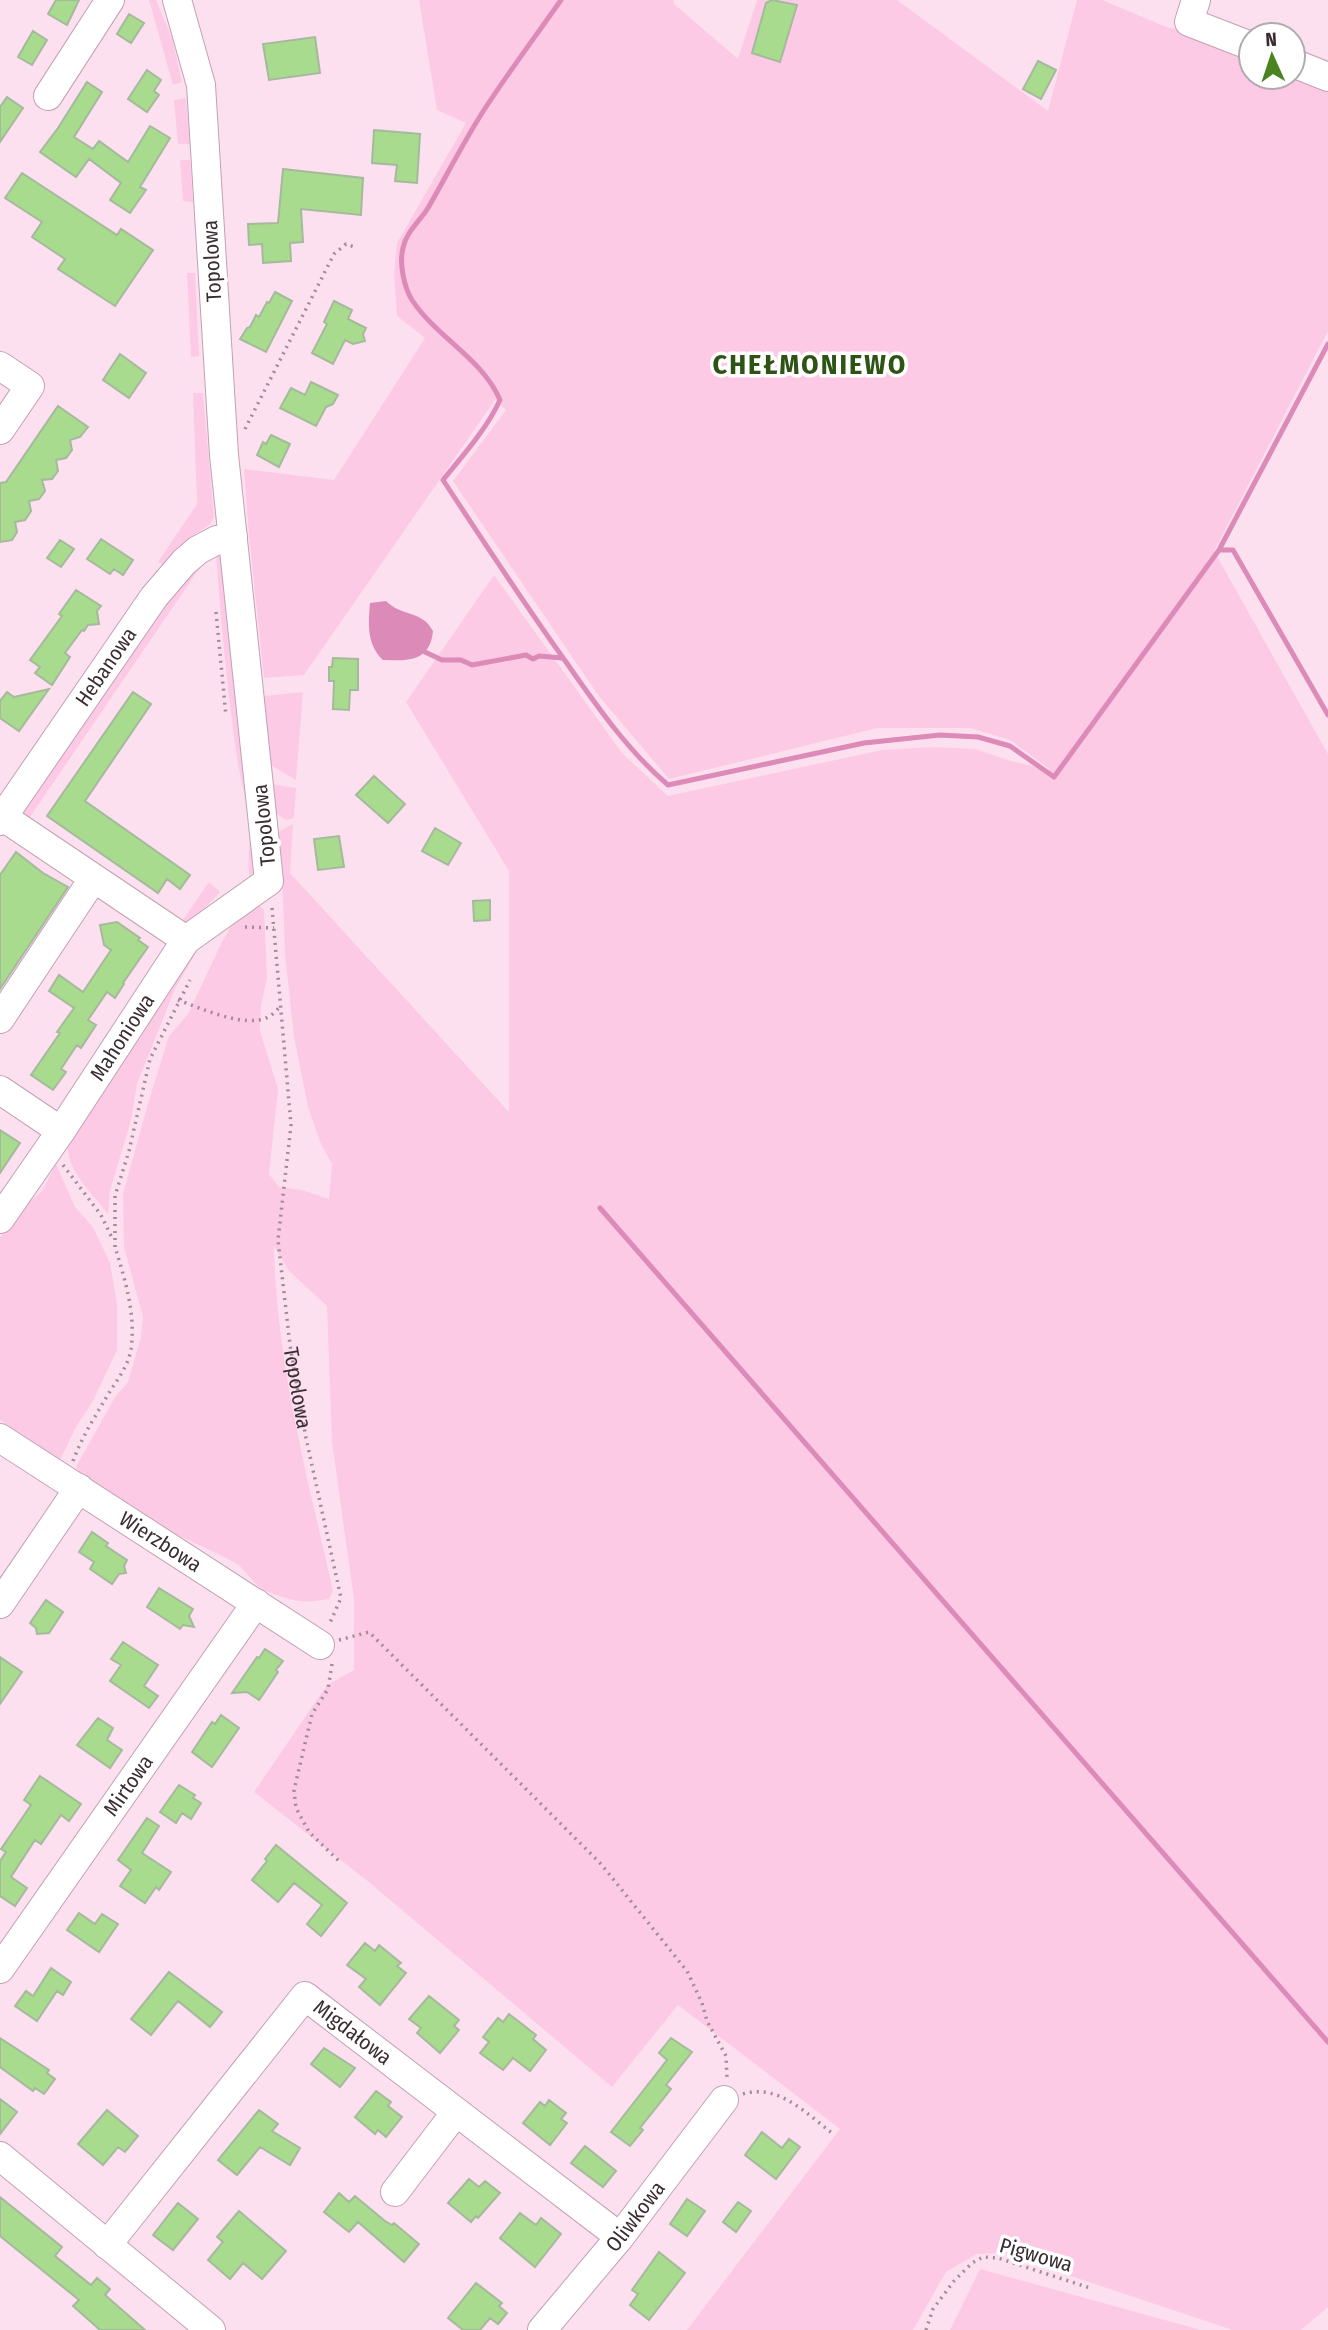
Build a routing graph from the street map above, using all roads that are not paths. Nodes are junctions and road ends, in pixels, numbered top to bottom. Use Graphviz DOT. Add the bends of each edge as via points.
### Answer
graph roads {
  1 [pos="110,0"];
  2 [pos="177,0"];
  3 [pos="1193,11"];
  4 [pos="1237,38"];
  5 [pos="1307,69"];
  6 [pos="1328,78"];
  7 [pos="48,96"];
  8 [pos="0,366"];
  9 [pos="0,430"];
  10 [pos="233,537"];
  11 [pos="1,818"];
  12 [pos="93,879"];
  13 [pos="270,881"];
  14 [pos="186,940"];
  15 [pos="0,1019"];
  16 [pos="0,1090"];
  17 [pos="58,1136"];
  18 [pos="0,1219"];
  19 [pos="0,1438"];
  20 [pos="71,1483"];
  21 [pos="256,1603"];
  22 [pos="0,1604"];
  23 [pos="320,1645"];
  24 [pos="0,1969"];
  25 [pos="724,2100"];
  26 [pos="456,2112"];
  27 [pos="0,2156"];
  28 [pos="395,2192"];
  29 [pos="620,2237"];
  30 [pos="107,2245"];
  31 [pos="211,2330"];
  32 [pos="542,2330"];
  1 -- 7 [label="street"];
  2 -- 10 [label="street, Topolowa" via="203,106"];
  3 -- 4 [label="street"];
  5 -- 6 [label="street"];
  8 -- 9 [label="street" via="30,386"];
  10 -- 11 [label="street, Hebanowa" via="198,550 154,597"];
  10 -- 13 [label="street, Topolowa"];
  11 -- 12 [label="street"];
  12 -- 14 [label="street"];
  12 -- 15 [label="street"];
  13 -- 14 [label="street, Mahoniowa"];
  14 -- 17 [label="street, Mahoniowa"];
  16 -- 17 [label="street"];
  17 -- 18 [label="street, Mahoniowa"];
  19 -- 20 [label="street, Wierzbowa"];
  20 -- 21 [label="street, Wierzbowa"];
  20 -- 22 [label="street"];
  21 -- 23 [label="street, Wierzbowa"];
  21 -- 24 [label="street, Mirtowa"];
  25 -- 29 [label="street, Oliwkowa"];
  26 -- 28 [label="street"];
  26 -- 29 [label="street, Migdałowa"];
  26 -- 30 [label="street, Migdałowa" via="305,1996"];
  27 -- 30 [label="street"];
  29 -- 32 [label="street, Oliwkowa"];
  30 -- 31 [label="street"];
}
